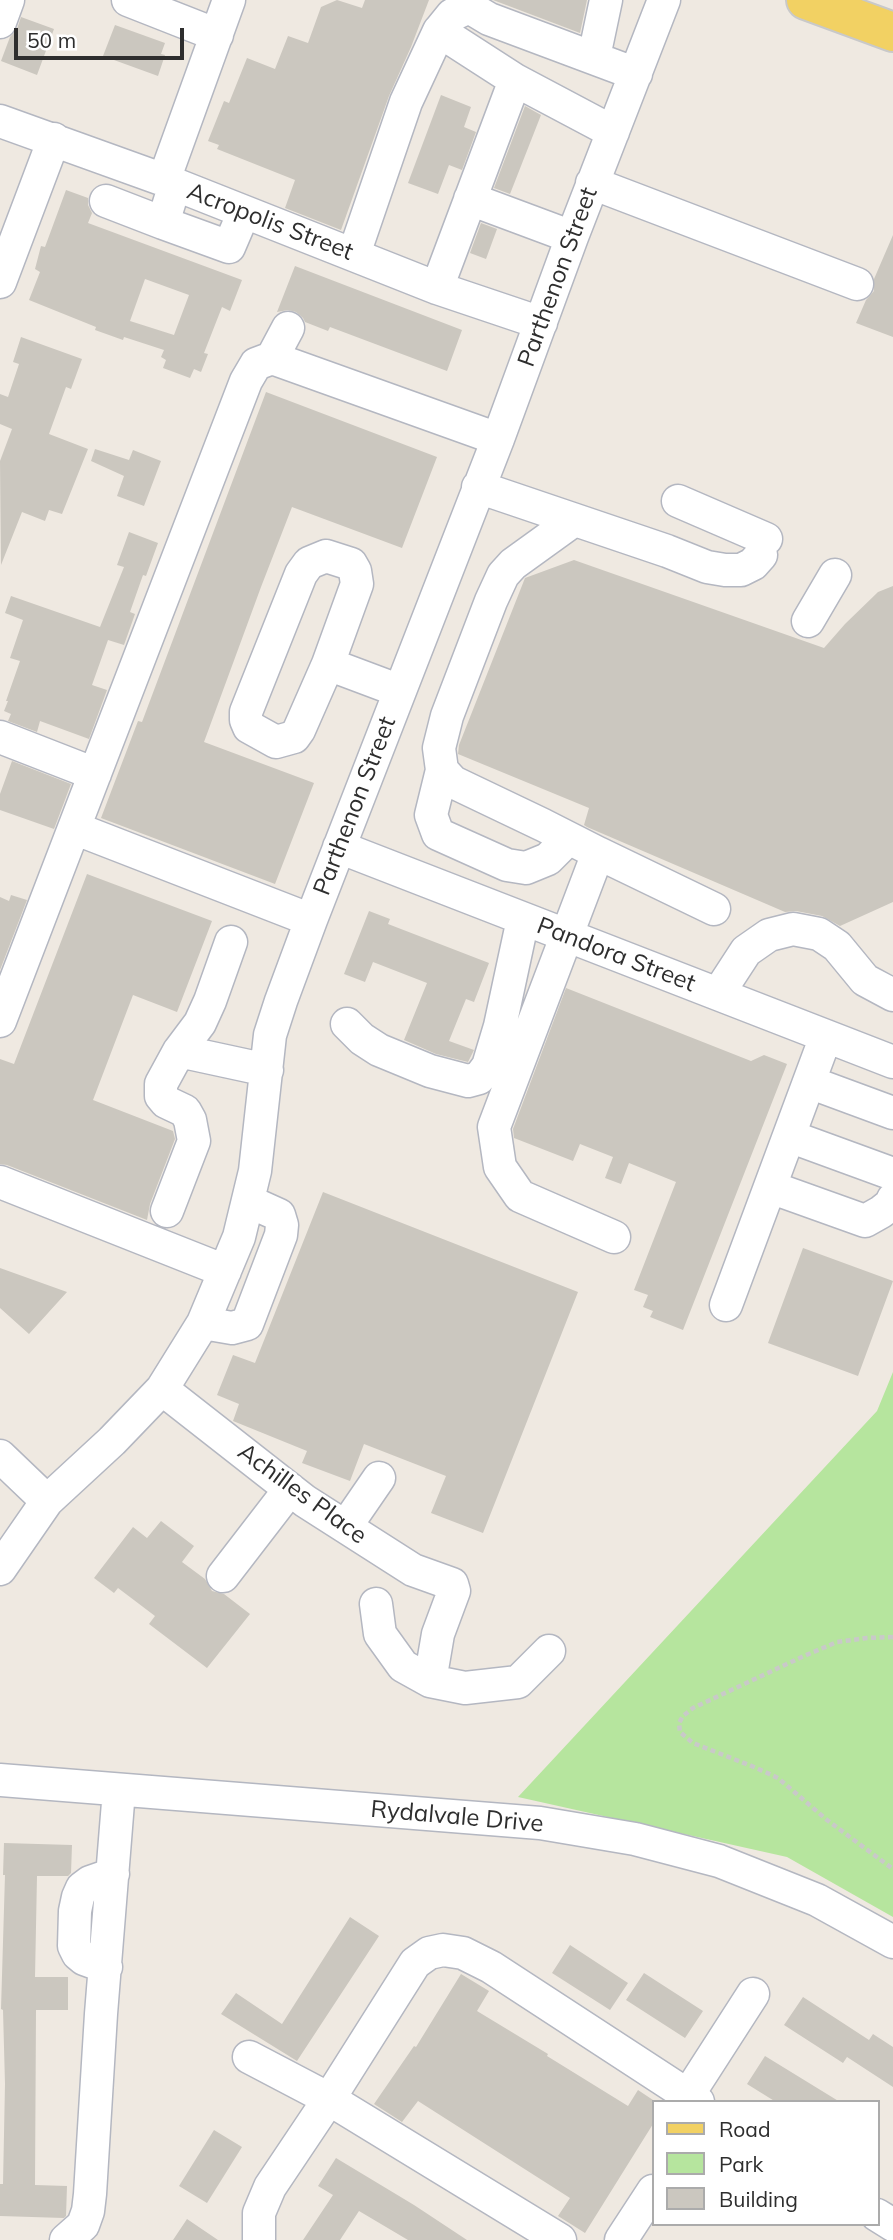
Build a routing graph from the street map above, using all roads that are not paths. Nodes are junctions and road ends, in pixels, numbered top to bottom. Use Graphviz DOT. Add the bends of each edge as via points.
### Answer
graph roads {
  1 [pos="8,0"];
  2 [pos="128,0"];
  3 [pos="229,0"];
  4 [pos="606,0"];
  5 [pos="664,0"];
  6 [pos="806,0"];
  7 [pos="469,3"];
  8 [pos="0,22"];
  9 [pos="439,31"];
  10 [pos="893,32"];
  11 [pos="217,35"];
  12 [pos="594,57"];
  13 [pos="636,74"];
  14 [pos="515,80"];
  15 [pos="0,121"];
  16 [pos="613,132"];
  17 [pos="54,139"];
  18 [pos="170,182"];
  19 [pos="592,183"];
  20 [pos="470,199"];
  21 [pos="106,201"];
  22 [pos="244,212"];
  23 [pos="163,223"];
  24 [pos="572,237"];
  25 [pos="354,254"];
  26 [pos="0,282"];
  27 [pos="857,284"];
  28 [pos="438,288"];
  29 [pos="541,323"];
  30 [pos="288,328"];
  31 [pos="272,358"];
  32 [pos="498,439"];
  33 [pos="478,487"];
  34 [pos="678,501"];
  35 [pos="573,520"];
  36 [pos="835,575"];
  37 [pos="808,621"];
  38 [pos="328,664"];
  39 [pos="400,691"];
  40 [pos="0,737"];
  41 [pos="442,770"];
  42 [pos="95,774"];
  43 [pos="74,828"];
  44 [pos="568,839"];
  45 [pos="339,847"];
  46 [pos="598,853"];
  47 [pos="714,909"];
  48 [pos="523,919"];
  49 [pos="311,920"];
  50 [pos="567,936"];
  51 [pos="231,942"];
  52 [pos="718,995"];
  53 [pos="893,995"];
  54 [pos="0,1021"];
  55 [pos="347,1024"];
  56 [pos="826,1036"];
  57 [pos="179,1051"];
  58 [pos="893,1062"];
  59 [pos="267,1070"];
  60 [pos="809,1083"];
  61 [pos="893,1113"];
  62 [pos="789,1136"];
  63 [pos="893,1174"];
  64 [pos="0,1182"];
  65 [pos="770,1187"];
  66 [pos="893,1199"];
  67 [pos="248,1201"];
  68 [pos="167,1211"];
  69 [pos="614,1237"];
  70 [pos="225,1271"];
  71 [pos="726,1305"];
  72 [pos="202,1323"];
  73 [pos="162,1389"];
  74 [pos="0,1456"];
  75 [pos="379,1478"];
  76 [pos="304,1489"];
  77 [pos="47,1501"];
  78 [pos="346,1526"];
  79 [pos="0,1569"];
  80 [pos="223,1576"];
  81 [pos="376,1605"];
  82 [pos="549,1651"];
  83 [pos="430,1681"];
  84 [pos="0,1780"];
  85 [pos="119,1790"];
  86 [pos="893,1941"];
  87 [pos="753,1994"];
  88 [pos="249,2057"];
  89 [pos="693,2098"];
  90 [pos="329,2099"];
  91 [pos="652,2193"];
  92 [pos="66,2240"];
  93 [pos="259,2240"];
  94 [pos="559,2240"];
  95 [pos="621,2240"];
  1 -- 8 [label="street"];
  2 -- 11 [label="street"];
  3 -- 11 [label="street"];
  4 -- 12 [label="street"];
  5 -- 13 [label="street, Parthenon Street"];
  6 -- 10 [label="main road"];
  7 -- 9 [label="street"];
  7 -- 12 [label="street" via="489,19"];
  9 -- 14 [label="street"];
  9 -- 25 [label="street" via="406,102"];
  11 -- 18 [label="street"];
  12 -- 13 [label="street"];
  13 -- 16 [label="street, Parthenon Street"];
  14 -- 16 [label="street"];
  14 -- 20 [label="street"];
  15 -- 17 [label="street, Acropolis Street"];
  16 -- 19 [label="street, Parthenon Street"];
  17 -- 18 [label="street, Acropolis Street"];
  17 -- 26 [label="street"];
  18 -- 22 [label="street, Acropolis Street"];
  18 -- 23 [label="street"];
  19 -- 24 [label="street, Parthenon Street"];
  19 -- 27 [label="street"];
  20 -- 24 [label="street"];
  20 -- 28 [label="street"];
  21 -- 23 [label="street"];
  22 -- 23 [label="street" via="240,251"];
  22 -- 25 [label="street, Acropolis Street"];
  24 -- 29 [label="street, Parthenon Street"];
  25 -- 28 [label="street, Acropolis Street"];
  28 -- 29 [label="street, Acropolis Street"];
  29 -- 32 [label="street, Parthenon Street"];
  30 -- 31 [label="street"];
  31 -- 32 [label="street"];
  31 -- 42 [label="street" via="256,364 246,381"];
  32 -- 33 [label="street, Parthenon Street"];
  33 -- 35 [label="street"];
  33 -- 39 [label="street, Parthenon Street"];
  34 -- 35 [label="street" via="764,547 753,564 741,570 707,567"];
  35 -- 41 [label="street" via="503,575 447,716 439,748"];
  36 -- 37 [label="street"];
  38 -- 38 [label="street" via="295,737 276,742 249,727 246,712 301,574 309,563 326,556 351,565 357,584"];
  38 -- 39 [label="street"];
  39 -- 45 [label="street, Parthenon Street"];
  40 -- 42 [label="street"];
  41 -- 44 [label="street" via="453,782"];
  41 -- 44 [label="street" via="431,815 438,834 507,865 526,868 548,859"];
  42 -- 43 [label="street"];
  43 -- 49 [label="street"];
  43 -- 54 [label="street"];
  44 -- 46 [label="street"];
  45 -- 48 [label="street, Pandora Street"];
  45 -- 49 [label="street, Parthenon Street"];
  46 -- 47 [label="street"];
  46 -- 50 [label="street"];
  48 -- 50 [label="street, Pandora Street"];
  48 -- 55 [label="street" via="500,1026 488,1066 479,1078 468,1082 430,1071 379,1050"];
  49 -- 59 [label="street, Parthenon Street" via="270,1035"];
  50 -- 52 [label="street, Pandora Street"];
  50 -- 69 [label="street" via="494,1127 495,1142 500,1167 520,1196"];
  51 -- 57 [label="street" via="200,1023"];
  52 -- 53 [label="street" via="746,951 769,935 793,929 819,934 837,946 865,981"];
  52 -- 56 [label="street, Pandora Street"];
  56 -- 58 [label="street, Pandora Street"];
  56 -- 60 [label="street"];
  57 -- 59 [label="street"];
  57 -- 68 [label="street" via="161,1084 161,1096 185,1111 194,1140"];
  59 -- 67 [label="street, Parthenon Street"];
  60 -- 61 [label="street"];
  60 -- 62 [label="street"];
  62 -- 63 [label="street"];
  62 -- 65 [label="street"];
  64 -- 70 [label="street"];
  65 -- 66 [label="street" via="865,1221"];
  65 -- 71 [label="street"];
  67 -- 70 [label="street, Parthenon Street"];
  67 -- 72 [label="street" via="279,1215 281,1235 247,1324 232,1328"];
  70 -- 72 [label="street, Parthenon Street"];
  72 -- 73 [label="street, Parthenon Street"];
  73 -- 76 [label="street, Achilles Place"];
  73 -- 77 [label="street, Parthenon Street"];
  74 -- 77 [label="street"];
  75 -- 78 [label="street"];
  76 -- 78 [label="street, Achilles Place"];
  76 -- 80 [label="street"];
  77 -- 79 [label="street, Parthenon Street"];
  78 -- 83 [label="street, Achilles Place" via="413,1570 452,1584"];
  81 -- 83 [label="street" via="380,1634 402,1666"];
  82 -- 83 [label="street" via="519,1682 465,1688"];
  84 -- 85 [label="street, Rydalvale Drive"];
  85 -- 86 [label="street, Rydalvale Drive" via="540,1824 635,1839 719,1861 817,1900"];
  85 -- 92 [label="street" via="88,2211 83,2225"];
  87 -- 89 [label="street"];
  88 -- 90 [label="street"];
  89 -- 90 [label="street" via="491,1967 463,1953 443,1950 415,1963"];
  90 -- 93 [label="street" via="270,2187 259,2213"];
  90 -- 94 [label="street"];
  91 -- 95 [label="street"];
}
